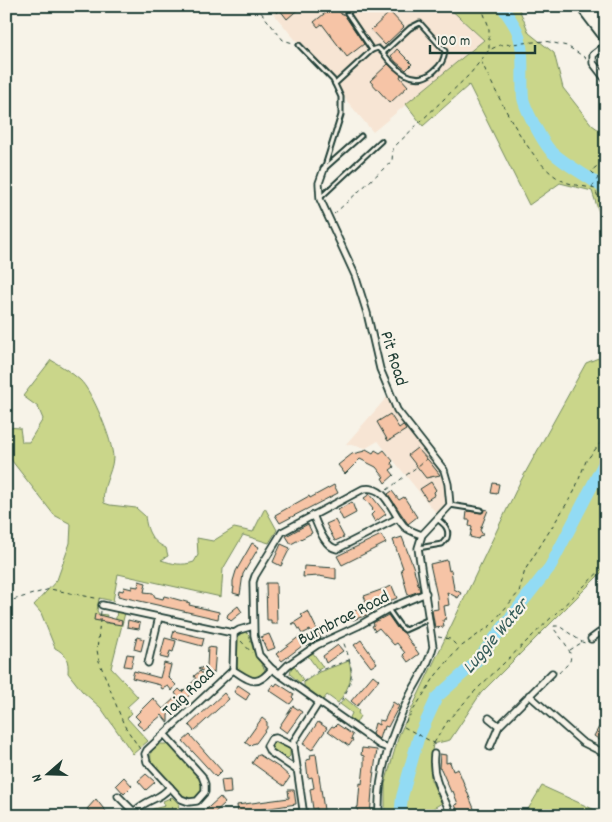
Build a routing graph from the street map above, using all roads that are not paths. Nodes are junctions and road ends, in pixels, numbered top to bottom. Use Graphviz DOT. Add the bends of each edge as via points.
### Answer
graph roads {
  1 [pos="355,6"];
  2 [pos="299,45"];
  3 [pos="606,45"];
  4 [pos="372,50"];
  5 [pos="382,53"];
  6 [pos="606,80"];
  7 [pos="335,84"];
  8 [pos="361,136"];
  9 [pos="381,142"];
  10 [pos="324,169"];
  11 [pos="320,199"];
  12 [pos="450,505"];
  13 [pos="481,510"];
  14 [pos="313,515"];
  15 [pos="398,518"];
  16 [pos="437,519"];
  17 [pos="422,535"];
  18 [pos="418,548"];
  19 [pos="426,593"];
  20 [pos="102,604"];
  21 [pos="388,609"];
  22 [pos="159,617"];
  23 [pos="429,619"];
  24 [pos="606,622"];
  25 [pos="253,626"];
  26 [pos="606,627"];
  27 [pos="234,633"];
  28 [pos="591,639"];
  29 [pos="148,663"];
  30 [pos="272,669"];
  31 [pos="233,670"];
  32 [pos="552,673"];
  33 [pos="279,674"];
  34 [pos="530,695"];
  35 [pos="319,702"];
  36 [pos="490,718"];
  37 [pos="499,726"];
  38 [pos="164,734"];
  39 [pos="294,747"];
  40 [pos="490,747"];
  41 [pos="388,748"];
  42 [pos="434,754"];
  43 [pos="606,754"];
  44 [pos="298,770"];
  45 [pos="168,790"];
  46 [pos="118,796"];
  47 [pos="136,814"];
  48 [pos="304,814"];
  49 [pos="279,816"];
  50 [pos="378,816"];
  51 [pos="452,816"];
  1 -- 4 [label="lane" via="347,13"];
  2 -- 7 [label="lane"];
  3 -- 6 [label="street" via="593,55 593,63"];
  4 -- 5 [label="lane" via="378,48"];
  4 -- 7 [label="lane"];
  5 -- 5 [label="lane" via="420,22 445,51 440,65 425,78 397,70"];
  7 -- 10 [label="lane" via="341,97 341,115"];
  8 -- 10 [label="lane"];
  9 -- 11 [label="lane"];
  10 -- 11 [label="street, Pit Road" via="319,183"];
  11 -- 12 [label="street, Pit Road" via="355,276 380,369 397,410 444,470"];
  12 -- 13 [label="lane"];
  12 -- 16 [label="street"];
  14 -- 15 [label="street" via="363,489 373,489 382,493"];
  14 -- 15 [label="street" via="327,544 337,549"];
  14 -- 25 [label="street" via="280,534 255,576"];
  15 -- 17 [label="street" via="409,530"];
  16 -- 17 [label="street"];
  16 -- 18 [label="lane" via="448,529 447,538 442,544"];
  17 -- 18 [label="street"];
  18 -- 19 [label="street"];
  19 -- 21 [label="street, Burnbrae Road"];
  19 -- 23 [label="street"];
  20 -- 22 [label="street"];
  21 -- 23 [label="lane" via="405,630"];
  21 -- 33 [label="street, Burnbrae Road" via="309,649"];
  22 -- 27 [label="street"];
  22 -- 29 [label="street"];
  23 -- 41 [label="street" via="432,654"];
  24 -- 26 [label="street"];
  25 -- 27 [label="street"];
  25 -- 30 [label="street" via="259,655"];
  26 -- 28 [label="street"];
  27 -- 31 [label="street, Taig Road"];
  30 -- 31 [label="street, Taig Road" via="255,682"];
  30 -- 33 [label="street"];
  31 -- 38 [label="street, Taig Road"];
  32 -- 34 [label="street"];
  33 -- 35 [label="street"];
  34 -- 37 [label="street"];
  34 -- 43 [label="street" via="582,742"];
  35 -- 39 [label="street" via="294,741"];
  35 -- 41 [label="street"];
  36 -- 37 [label="street"];
  37 -- 40 [label="street"];
  38 -- 45 [label="street, Taig Road" via="145,754 147,762"];
  38 -- 45 [label="street, Taig Road" via="206,784 204,795 193,802 185,802"];
  39 -- 44 [label="street"];
  39 -- 44 [label="street" via="276,738 271,739 267,746 270,752"];
  41 -- 50 [label="street" via="379,787"];
  42 -- 51 [label="street" via="433,770"];
  44 -- 48 [label="street"];
  45 -- 47 [label="street" via="146,801"];
  46 -- 47 [label="street"];
  48 -- 49 [label="street"];
}
